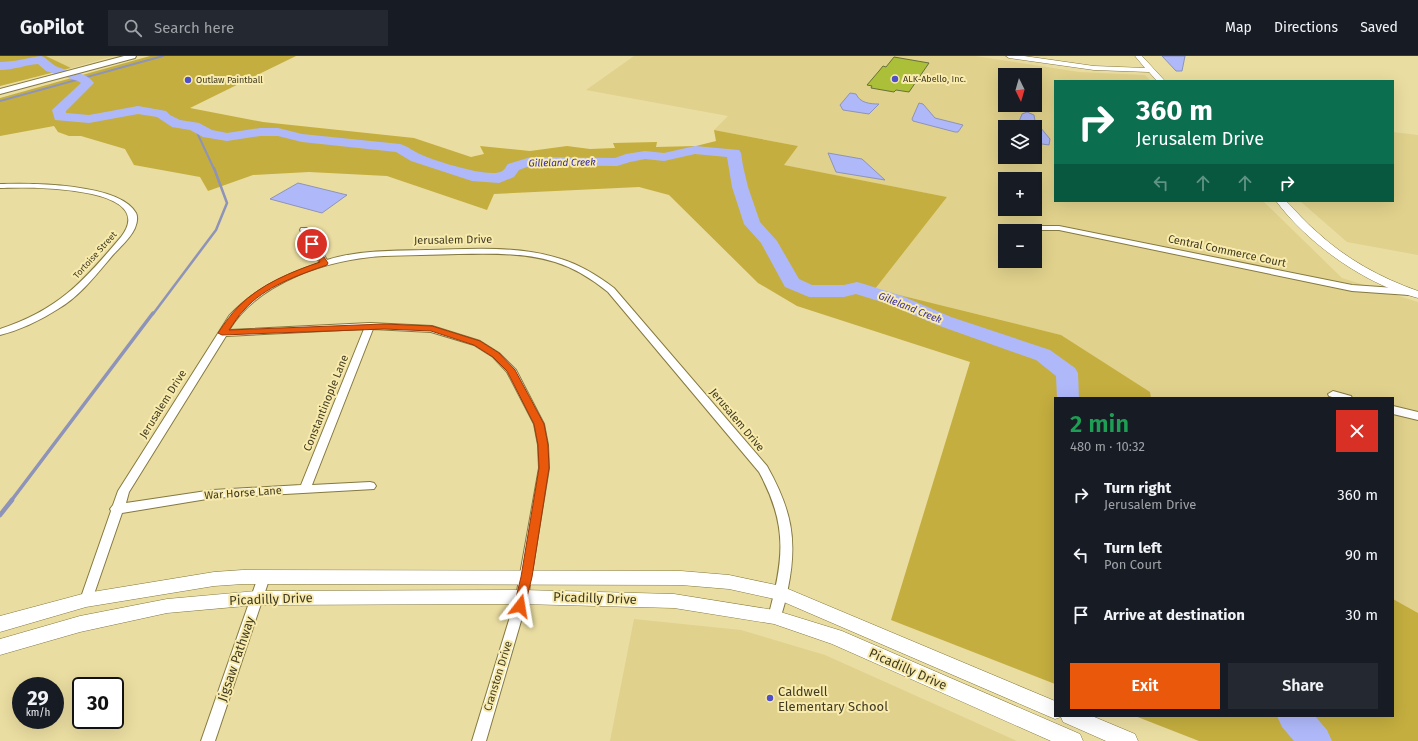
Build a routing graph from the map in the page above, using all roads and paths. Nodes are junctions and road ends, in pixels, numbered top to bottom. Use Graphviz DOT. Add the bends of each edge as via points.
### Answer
graph roads {
  1 [pos="131,56"];
  2 [pos="1009,56"];
  3 [pos="1138,56"];
  4 [pos="1150,70"];
  5 [pos="1159,80"];
  6 [pos="0,92"];
  7 [pos="0,186"];
  8 [pos="1282,202"];
  9 [pos="1042,228"];
  10 [pos="304,230"];
  11 [pos="324,263"];
  12 [pos="1414,293"];
  13 [pos="370,326"];
  14 [pos="0,332"];
  15 [pos="222,333"];
  16 [pos="1333,394"];
  17 [pos="1344,397"];
  18 [pos="1394,410"];
  19 [pos="1418,416"];
  20 [pos="370,486"];
  21 [pos="305,489"];
  22 [pos="116,509"];
  23 [pos="264,577"];
  24 [pos="526,577"];
  25 [pos="781,593"];
  26 [pos="522,596"];
  27 [pos="257,598"];
  28 [pos="86,600"];
  29 [pos="774,617"];
  30 [pos="0,624"];
  31 [pos="0,647"];
  32 [pos="1054,710"];
  33 [pos="1072,717"];
  34 [pos="208,741"];
  35 [pos="479,741"];
  36 [pos="1073,741"];
  37 [pos="1128,741"];
  1 -- 6 [label="main road"];
  2 -- 4 [label="street" via="1094,68"];
  3 -- 4 [label="street"];
  4 -- 5 [label="street"];
  7 -- 14 [label="street, Tortoise Street" via="35,185 106,196 122,201 128,206 133,221 125,236 68,299 40,316"];
  8 -- 12 [label="street" via="1317,237 1347,261 1382,281"];
  9 -- 12 [label="street, Central Commerce Court" via="1059,228 1352,288"];
  10 -- 11 [label="street"];
  11 -- 15 [label="street, Jerusalem Drive" via="294,274 265,290 242,308"];
  11 -- 25 [label="street, Jerusalem Drive" via="372,254 508,251 561,261 594,276 611,290 763,469 780,503 786,525 787,550"];
  13 -- 15 [label="street, Cranston Drive"];
  13 -- 21 [label="street, Constantinople Lane"];
  13 -- 24 [label="street, Cranston Drive" via="432,329 457,336 477,343 496,355 511,370 539,424 543,445 544,468"];
  15 -- 22 [label="street, Jerusalem Drive" via="131,478"];
  16 -- 17 [label="street"];
  18 -- 19 [label="street"];
  20 -- 21 [label="street, War Horse Lane"];
  21 -- 22 [label="street, War Horse Lane" via="213,494"];
  22 -- 28 [label="street, Jerusalem Drive"];
  23 -- 24 [label="street, Picadilly Drive"];
  23 -- 27 [label="street, Jigsaw Pathway"];
  23 -- 28 [label="street, Picadilly Drive" via="214,580"];
  24 -- 25 [label="street, Picadilly Drive" via="681,578 729,582"];
  24 -- 26 [label="street, Cranston Drive"];
  25 -- 29 [label="street, Jerusalem Drive"];
  25 -- 32 [label="street, Picadilly Drive"];
  26 -- 27 [label="street, Picadilly Drive"];
  26 -- 29 [label="street, Picadilly Drive" via="674,600"];
  26 -- 35 [label="street, Cranston Drive"];
  27 -- 31 [label="street, Picadilly Drive" via="167,606 80,624"];
  27 -- 34 [label="street, Jigsaw Pathway"];
  28 -- 30 [label="street, Picadilly Drive"];
  29 -- 36 [label="street, Picadilly Drive" via="836,637"];
  33 -- 37 [label="street"];
}
